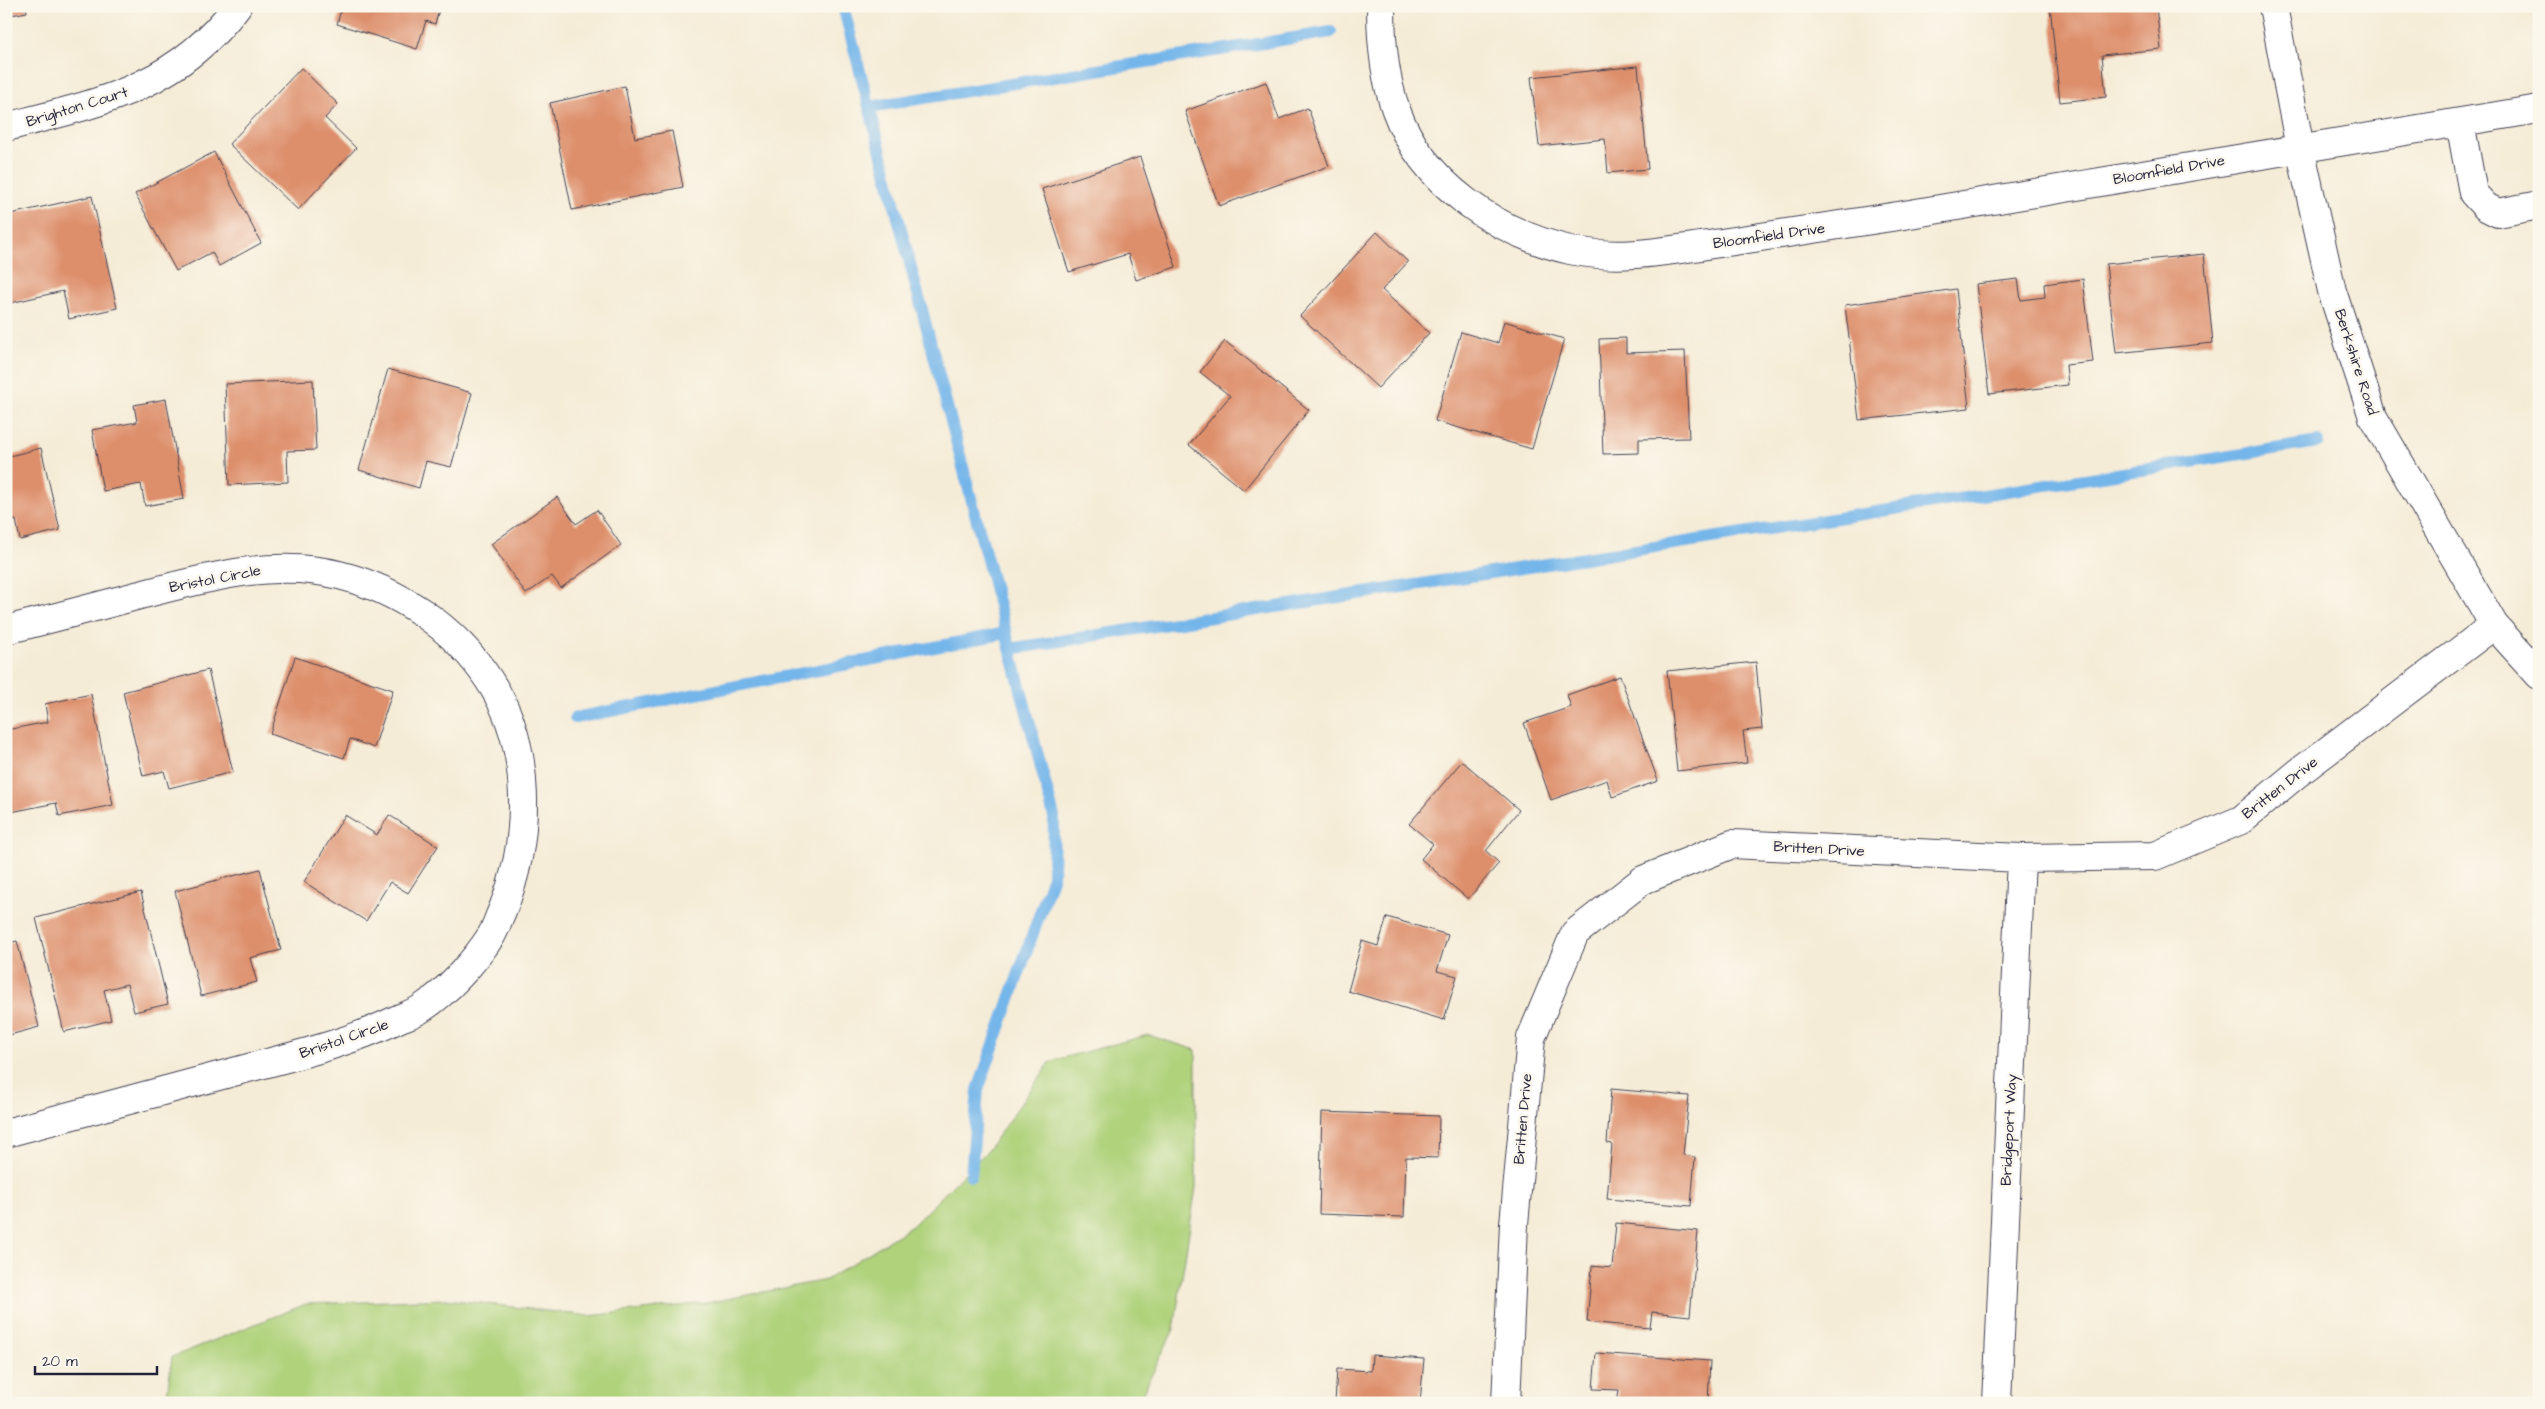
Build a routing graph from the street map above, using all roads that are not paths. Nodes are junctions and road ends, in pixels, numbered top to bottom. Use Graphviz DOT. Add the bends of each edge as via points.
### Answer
graph roads {
  1 [pos="237,6"];
  2 [pos="1381,6"];
  3 [pos="2273,6"];
  4 [pos="2539,109"];
  5 [pos="2460,122"];
  6 [pos="6,127"];
  7 [pos="2300,148"];
  8 [pos="2539,205"];
  9 [pos="2494,624"];
  10 [pos="6,630"];
  11 [pos="2539,674"];
  12 [pos="2021,858"];
  13 [pos="6,1132"];
  14 [pos="1506,1403"];
  15 [pos="1997,1403"];
  1 -- 6 [label="street, Brighton Court" via="218,32 180,64 140,87 91,105"];
  2 -- 7 [label="street, Bloomfield Drive" via="1381,40 1388,84 1411,140 1429,166 1474,209 1494,221 1536,240 1571,250 1607,255 1644,254 1833,226"];
  3 -- 7 [label="street, Berkshire Road"];
  4 -- 5 [label="street, Bloomfield Drive"];
  5 -- 7 [label="street, Bloomfield Drive"];
  5 -- 8 [label="street" via="2473,193 2486,207 2498,213"];
  7 -- 9 [label="street, Berkshire Road" via="2332,291 2373,417"];
  9 -- 11 [label="street, Berkshire Road"];
  9 -- 12 [label="street, Britten Drive" via="2241,820 2155,856"];
  10 -- 13 [label="street, Bristol Circle" via="252,569 298,568 337,574 377,586 423,612 460,644 489,680 506,710 516,745 523,791 521,843 510,891 492,934 457,977 422,1008 372,1032 316,1050"];
  12 -- 14 [label="street, Britten Drive" via="1732,844 1643,880 1575,933 1531,1038 1514,1224"];
  12 -- 15 [label="street, Bridgeport Way"];
}
